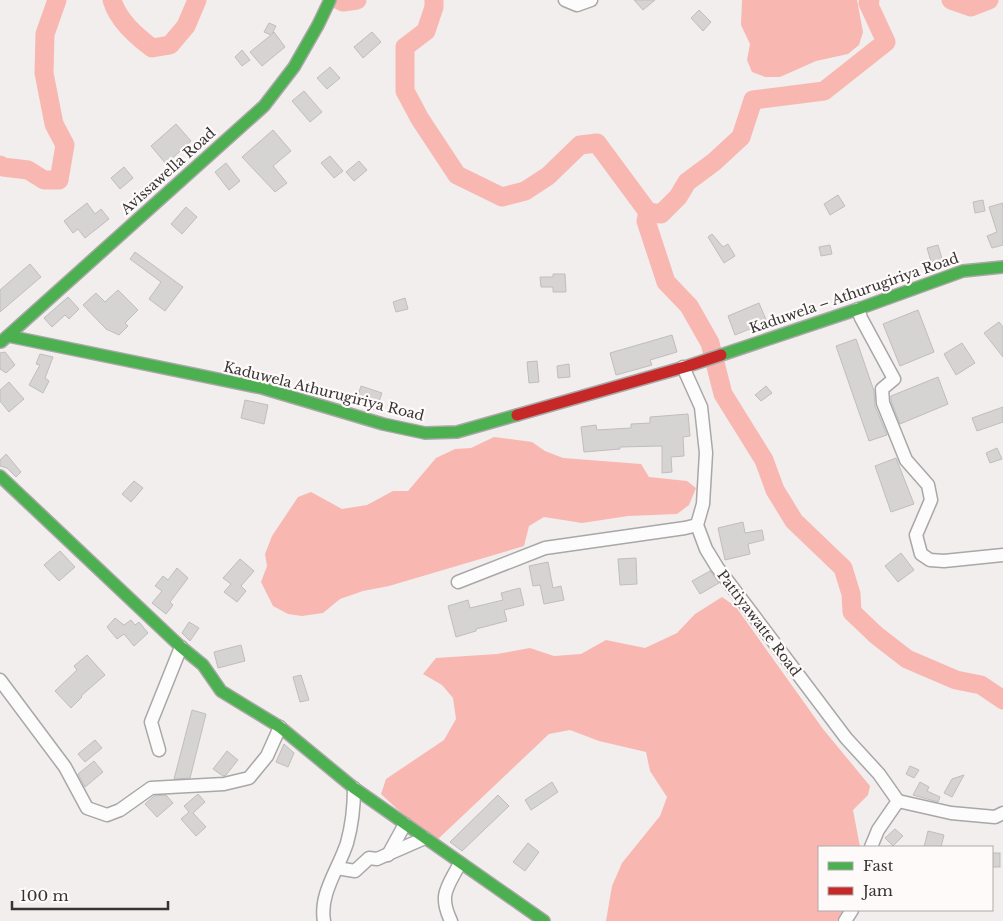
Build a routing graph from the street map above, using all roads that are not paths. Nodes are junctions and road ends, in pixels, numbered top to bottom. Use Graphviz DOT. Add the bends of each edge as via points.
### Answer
graph roads {
  1 [pos="330,0"];
  2 [pos="564,0"];
  3 [pos="591,0"];
  4 [pos="1003,267"];
  5 [pos="858,309"];
  6 [pos="4,339"];
  7 [pos="745,346"];
  8 [pos="685,366"];
  9 [pos="0,476"];
  10 [pos="697,524"];
  11 [pos="1003,555"];
  12 [pos="458,582"];
  13 [pos="181,647"];
  14 [pos="0,680"];
  15 [pos="280,727"];
  16 [pos="159,750"];
  17 [pos="354,788"];
  18 [pos="898,802"];
  19 [pos="1003,813"];
  20 [pos="405,824"];
  21 [pos="425,838"];
  22 [pos="871,846"];
  23 [pos="388,855"];
  24 [pos="460,863"];
  25 [pos="337,868"];
  26 [pos="324,921"];
  27 [pos="451,921"];
  28 [pos="544,921"];
  1 -- 6 [label="main road, Avissawella Road" via="294,67 264,106"];
  2 -- 3 [label="street" via="576,5"];
  4 -- 5 [label="main road, Kaduwela – Athurugiriya Road" via="963,271"];
  5 -- 7 [label="main road, Kaduwela – Athurugiriya Road"];
  5 -- 11 [label="street" via="894,379 882,389 883,403 906,460 928,485 931,500 916,535 920,554 930,560 944,561"];
  6 -- 8 [label="main road, Kaduwela Athurugiriya Road" via="262,388 384,424 425,432 457,432"];
  7 -- 8 [label="main road, Kaduwela Athurugiriya Road"];
  8 -- 10 [label="street" via="701,407 706,453 703,504"];
  9 -- 13 [label="main road"];
  10 -- 12 [label="street" via="545,548"];
  10 -- 18 [label="street, Pattiyawatte Road" via="717,567"];
  13 -- 15 [label="main road" via="203,665 221,691"];
  13 -- 16 [label="street" via="151,722"];
  14 -- 15 [label="street" via="64,767 87,808 107,815 120,810 151,788 224,784 249,778 267,756"];
  15 -- 17 [label="main road"];
  17 -- 20 [label="main road"];
  17 -- 25 [label="street" via="354,809 347,842"];
  18 -- 19 [label="street" via="951,813 996,817"];
  18 -- 22 [label="street" via="878,830"];
  20 -- 21 [label="main road"];
  20 -- 23 [label="street"];
  21 -- 23 [label="street"];
  21 -- 24 [label="main road"];
  23 -- 25 [label="street" via="369,858 355,871"];
  24 -- 27 [label="street" via="444,894 445,910"];
  24 -- 28 [label="main road"];
  25 -- 26 [label="street" via="325,895"];
}
